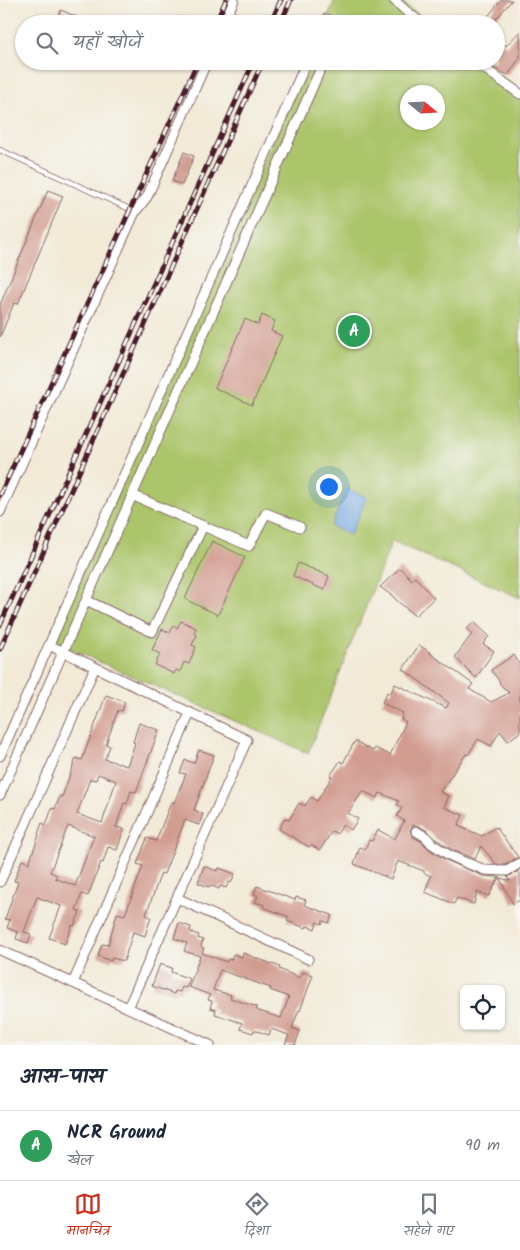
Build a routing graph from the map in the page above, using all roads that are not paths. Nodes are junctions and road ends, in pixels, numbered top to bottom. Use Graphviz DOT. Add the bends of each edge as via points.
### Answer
graph roads {
  1 [pos="234,0"];
  2 [pos="394,0"];
  3 [pos="227,15"];
  4 [pos="412,15"];
  5 [pos="203,70"];
  6 [pos="303,70"];
  7 [pos="320,70"];
  8 [pos="487,70"];
  9 [pos="520,94"];
  10 [pos="0,151"];
  11 [pos="135,212"];
  12 [pos="132,495"];
  13 [pos="0,512"];
  14 [pos="203,526"];
  15 [pos="300,527"];
  16 [pos="86,600"];
  17 [pos="49,645"];
  18 [pos="63,651"];
  19 [pos="95,667"];
  20 [pos="190,713"];
  21 [pos="0,756"];
  22 [pos="0,794"];
  23 [pos="416,831"];
  24 [pos="520,863"];
  25 [pos="0,882"];
  26 [pos="177,898"];
  27 [pos="0,950"];
  28 [pos="308,959"];
  29 [pos="73,984"];
  30 [pos="128,1008"];
  31 [pos="210,1045"];
  1 -- 3 [label="street"];
  2 -- 4 [label="street"];
  5 -- 11 [label="street" via="148,197"];
  6 -- 17 [label="street"];
  7 -- 12 [label="street"];
  8 -- 9 [label="street"];
  10 -- 11 [label="lane"];
  11 -- 13 [label="street"];
  12 -- 14 [label="street"];
  12 -- 16 [label="street"];
  14 -- 15 [label="street" via="249,546 266,513"];
  14 -- 16 [label="street" via="152,632"];
  16 -- 18 [label="street"];
  17 -- 18 [label="street"];
  17 -- 21 [label="street"];
  18 -- 19 [label="street"];
  18 -- 22 [label="street"];
  19 -- 20 [label="street"];
  19 -- 25 [label="street"];
  20 -- 26 [label="street" via="247,740"];
  20 -- 29 [label="street"];
  23 -- 24 [label="street" via="449,854 485,870 507,871"];
  26 -- 28 [label="street"];
  26 -- 30 [label="street"];
  27 -- 29 [label="street"];
  29 -- 30 [label="street"];
  30 -- 31 [label="street"];
}
